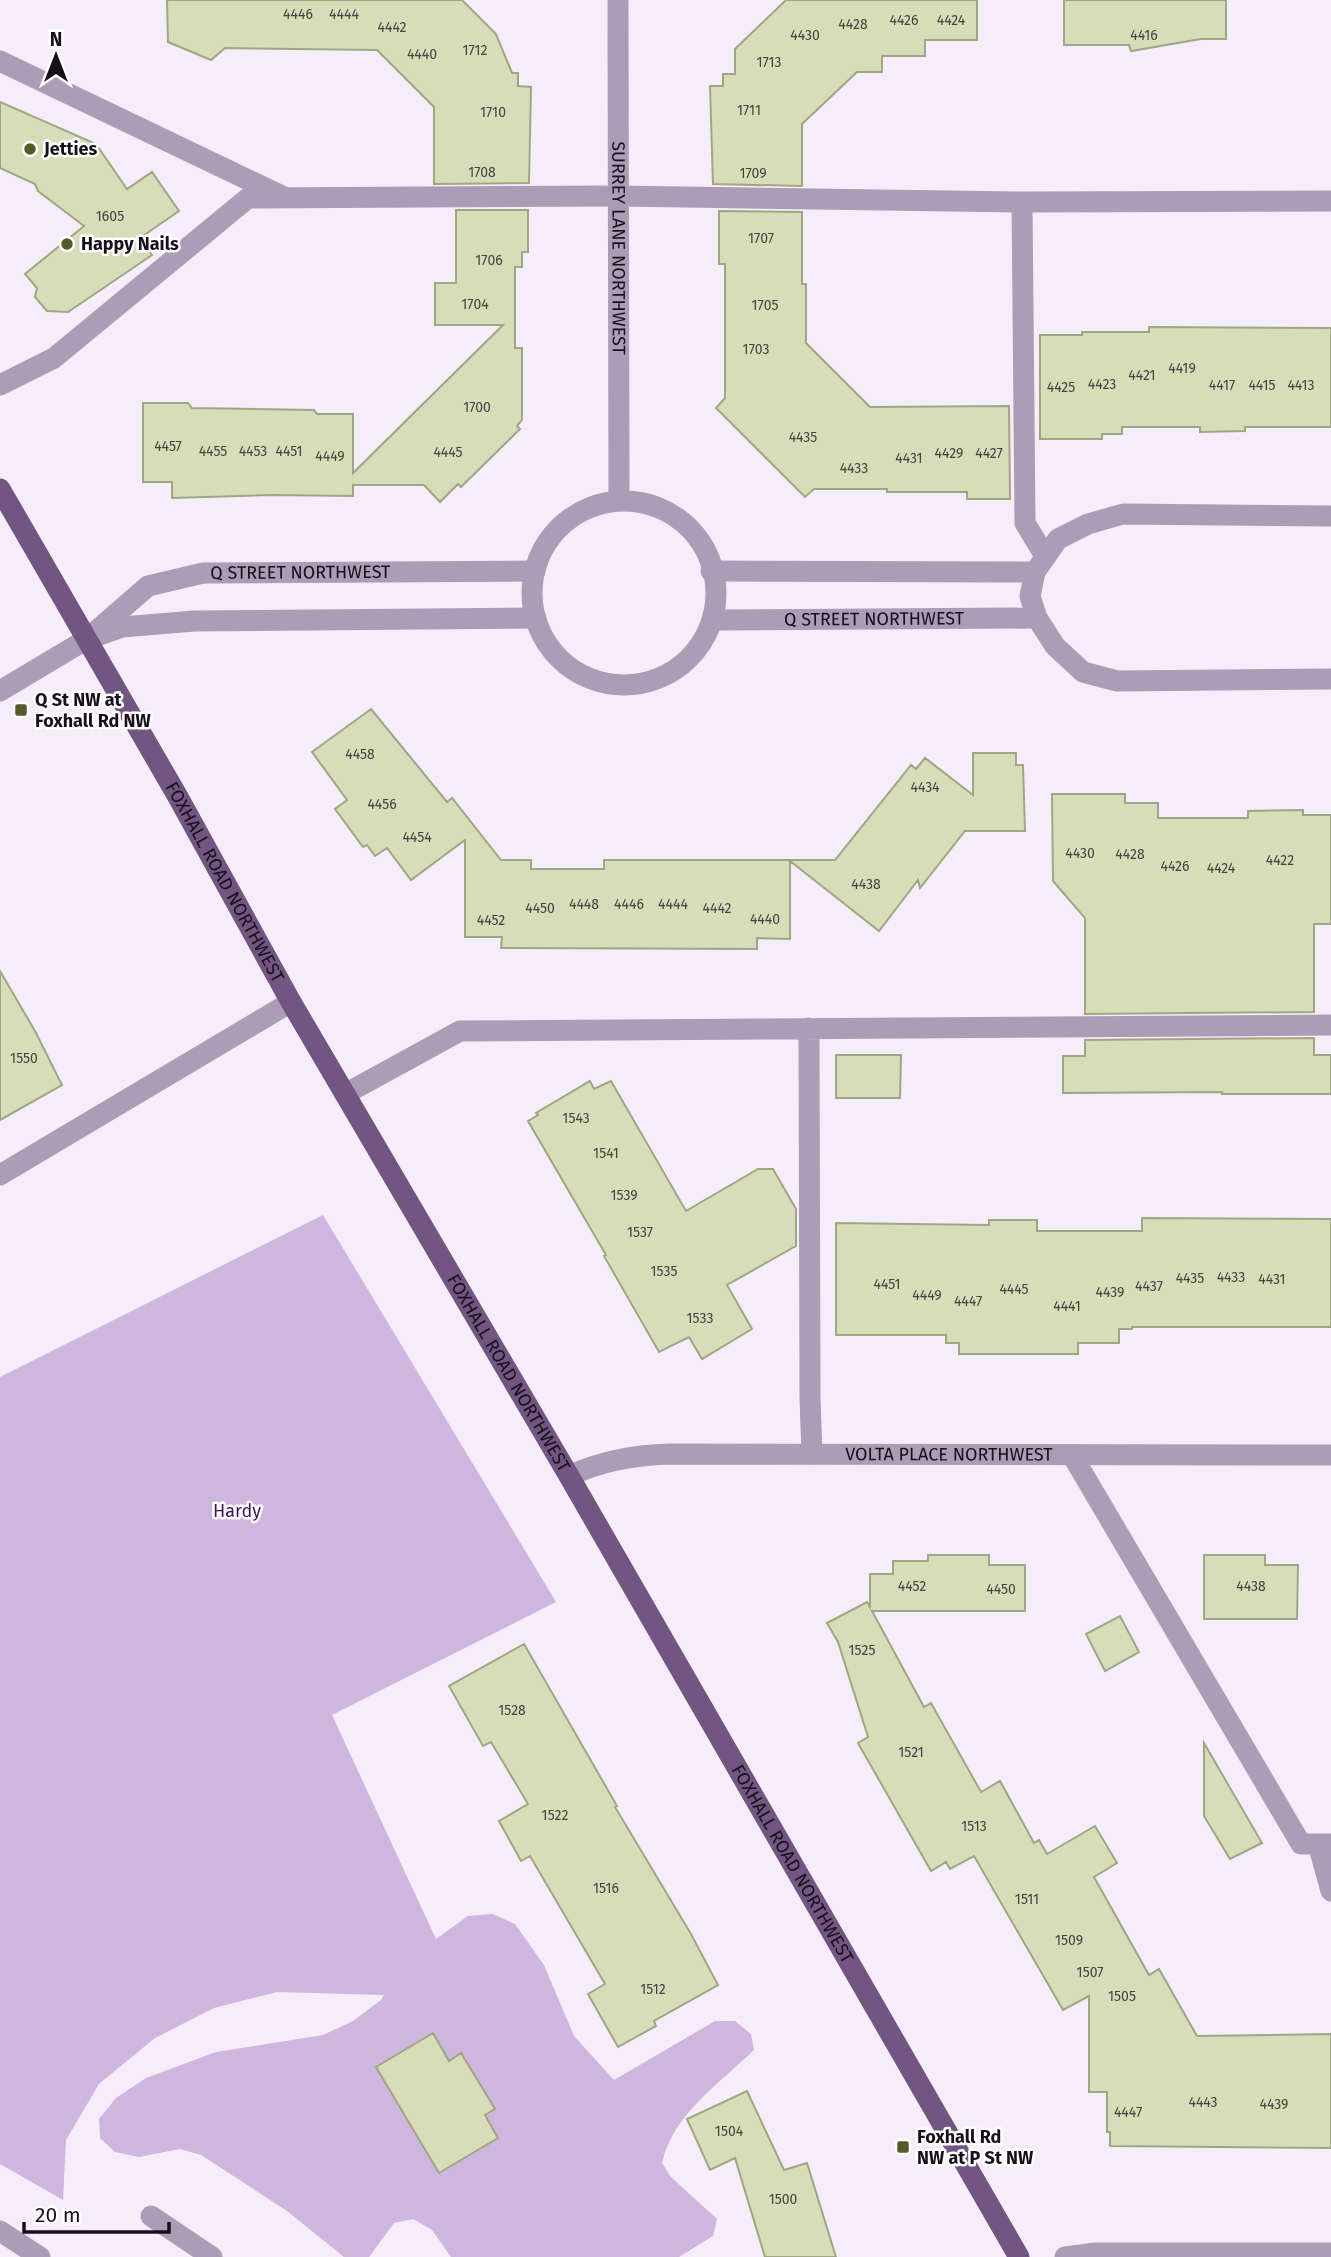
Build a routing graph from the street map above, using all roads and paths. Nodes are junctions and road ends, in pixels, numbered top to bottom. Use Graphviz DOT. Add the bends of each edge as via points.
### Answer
graph roads {
  1 [pos="618,0"];
  2 [pos="0,61"];
  3 [pos="619,196"];
  4 [pos="287,198"];
  5 [pos="1331,201"];
  6 [pos="1021,202"];
  7 [pos="0,385"];
  8 [pos="0,489"];
  9 [pos="620,498"];
  10 [pos="1331,516"];
  11 [pos="1040,564"];
  12 [pos="535,571"];
  13 [pos="712,571"];
  14 [pos="536,618"];
  15 [pos="1037,618"];
  16 [pos="713,620"];
  17 [pos="87,639"];
  18 [pos="1331,679"];
  19 [pos="0,691"];
  20 [pos="290,1002"];
  21 [pos="1331,1025"];
  22 [pos="808,1028"];
  23 [pos="345,1094"];
  24 [pos="0,1175"];
  25 [pos="812,1454"];
  26 [pos="1072,1455"];
  27 [pos="1331,1455"];
  28 [pos="569,1476"];
  29 [pos="1325,1844"];
  30 [pos="1331,1891"];
  31 [pos="151,2216"];
  32 [pos="0,2231"];
  33 [pos="1331,2253"];
  34 [pos="40,2257"];
  35 [pos="212,2257"];
  36 [pos="1019,2257"];
  37 [pos="1065,2257"];
  1 -- 3 [label="street, SURREY LANE NORTHWEST"];
  2 -- 4 [label="street"];
  3 -- 4 [label="street"];
  3 -- 6 [label="street"];
  3 -- 9 [label="street, SURREY LANE NORTHWEST"];
  4 -- 7 [label="street" via="248,198 54,358"];
  5 -- 6 [label="street"];
  6 -- 11 [label="street" via="1025,523"];
  8 -- 17 [label="main road, FOXHALL ROAD NORTHWEST"];
  9 -- 12 [label="street" via="571,514 538,553"];
  9 -- 13 [label="street" via="672,511 701,539"];
  10 -- 11 [label="street" via="1123,514 1058,539"];
  11 -- 13 [label="street"];
  11 -- 15 [label="street" via="1030,596"];
  12 -- 14 [label="street" via="530,603"];
  12 -- 17 [label="street, Q STREET NORTHWEST" via="203,572 148,586"];
  13 -- 16 [label="street" via="716,594"];
  14 -- 16 [label="street" via="546,646 579,676 623,687 667,677 701,647"];
  14 -- 17 [label="street, Q STREET NORTHWEST" via="194,621 122,626"];
  15 -- 16 [label="street, Q STREET NORTHWEST"];
  15 -- 18 [label="street" via="1055,646 1083,672 1117,681"];
  17 -- 19 [label="street, Q STREET NORTHWEST"];
  17 -- 20 [label="main road, FOXHALL ROAD NORTHWEST"];
  20 -- 23 [label="main road, FOXHALL ROAD NORTHWEST"];
  20 -- 24 [label="street"];
  21 -- 22 [label="street"];
  22 -- 23 [label="street" via="460,1031"];
  22 -- 25 [label="street"];
  23 -- 28 [label="main road, FOXHALL ROAD NORTHWEST"];
  25 -- 26 [label="street, VOLTA PLACE NORTHWEST"];
  25 -- 28 [label="street, VOLTA PLACE NORTHWEST" via="646,1455 606,1462"];
  26 -- 27 [label="street, VOLTA PLACE NORTHWEST"];
  26 -- 29 [label="street" via="1301,1844"];
  28 -- 36 [label="main road, FOXHALL ROAD NORTHWEST"];
  29 -- 30 [label="street"];
  31 -- 35 [label="street"];
  32 -- 34 [label="street"];
  33 -- 37 [label="street" via="1096,2253"];
}
